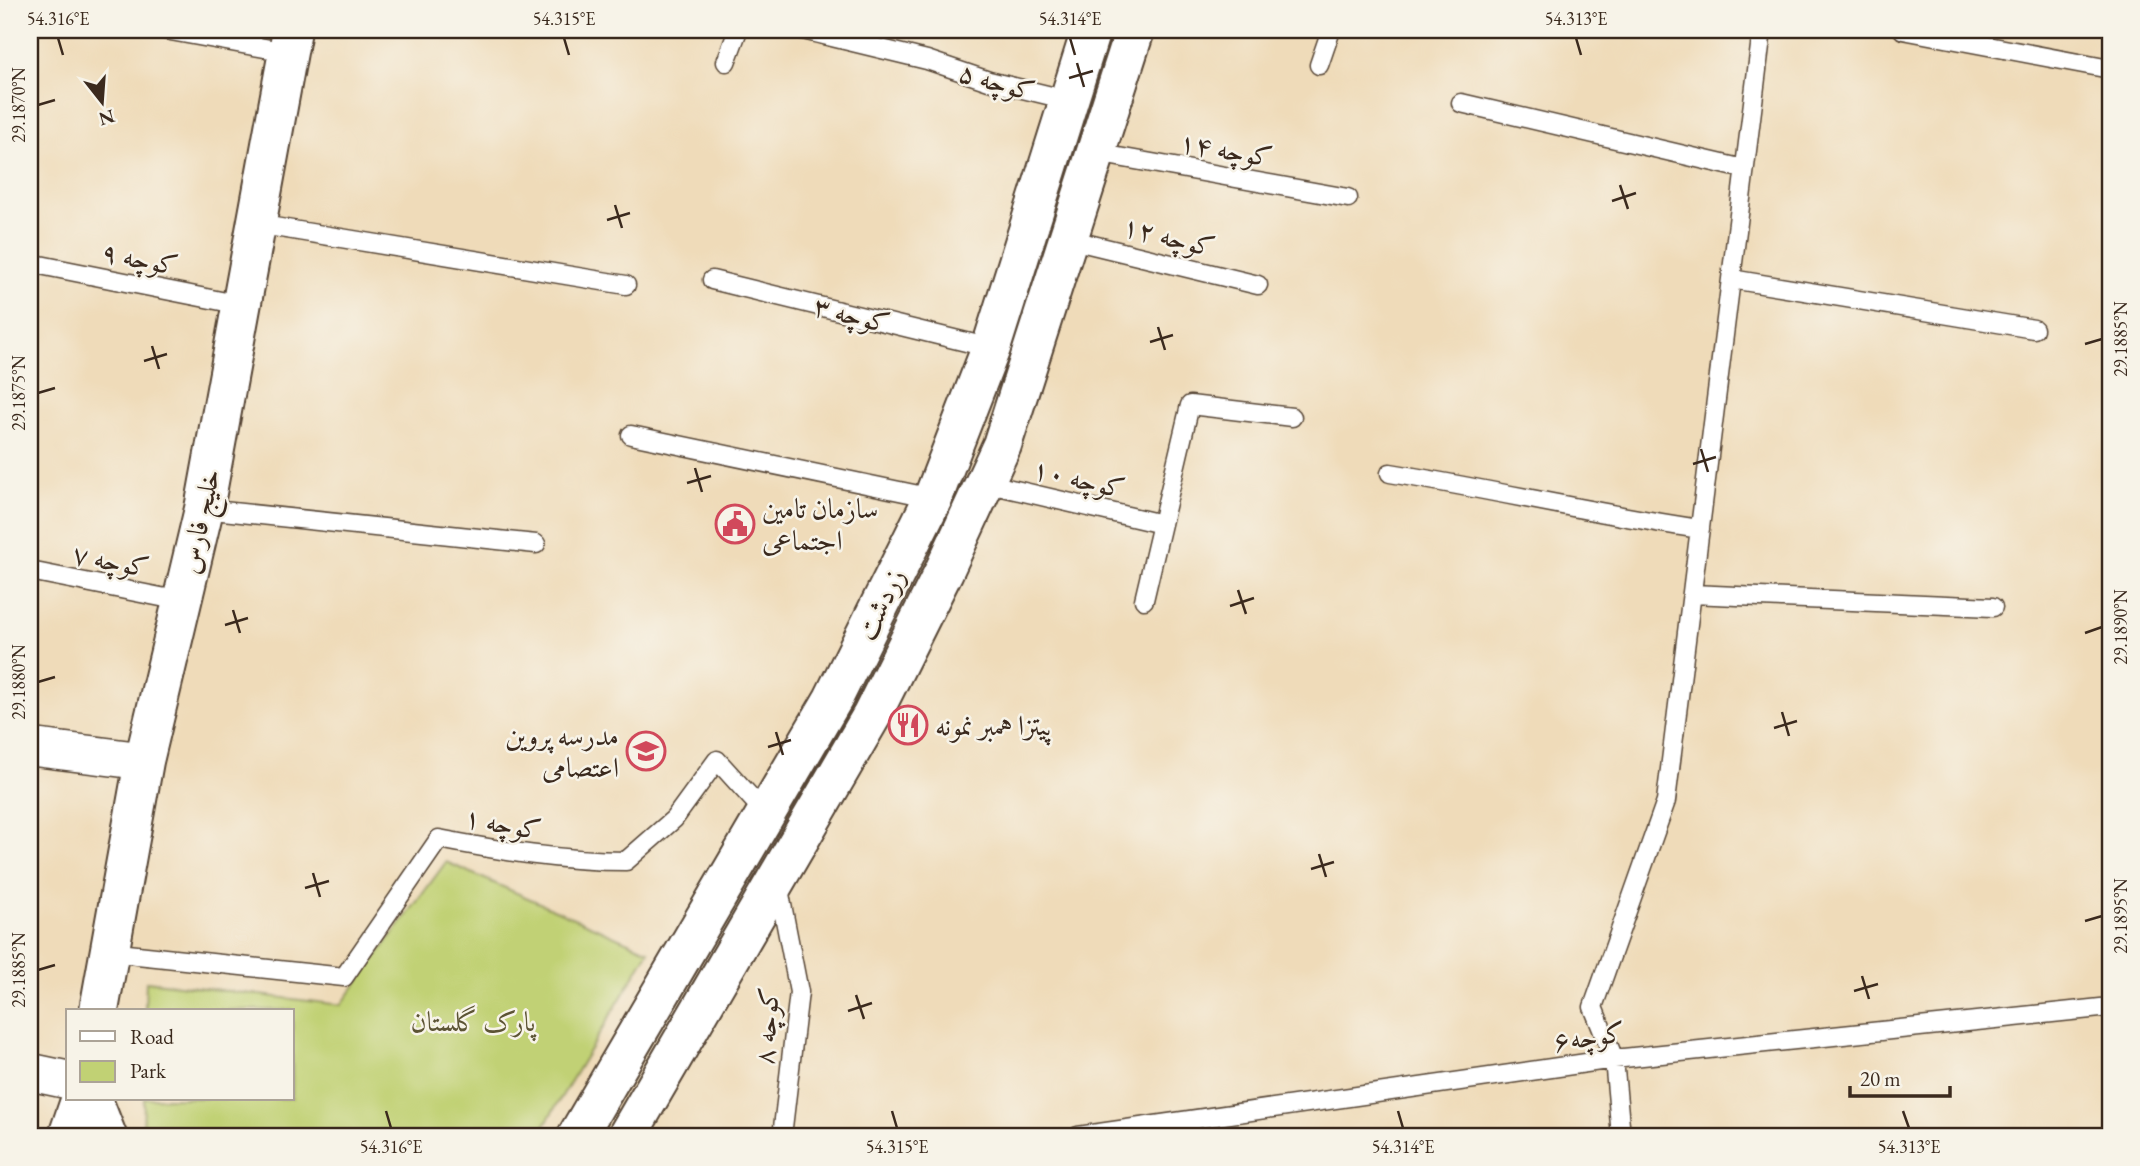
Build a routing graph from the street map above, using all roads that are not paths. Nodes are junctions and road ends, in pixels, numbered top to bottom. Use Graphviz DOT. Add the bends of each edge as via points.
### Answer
graph roads {
  1 [pos="165,30"];
  2 [pos="738,30"];
  3 [pos="803,30"];
  4 [pos="1091,30"];
  5 [pos="1135,30"];
  6 [pos="1331,30"];
  7 [pos="1762,30"];
  8 [pos="1903,30"];
  9 [pos="289,41"];
  10 [pos="726,62"];
  11 [pos="1319,65"];
  12 [pos="2110,69"];
  13 [pos="1069,100"];
  14 [pos="1461,103"];
  15 [pos="1096,153"];
  16 [pos="1744,169"];
  17 [pos="1348,198"];
  18 [pos="256,224"];
  19 [pos="1068,239"];
  20 [pos="30,262"];
  21 [pos="1731,279"];
  22 [pos="712,280"];
  23 [pos="626,285"];
  24 [pos="1258,285"];
  25 [pos="241,305"];
  26 [pos="2034,329"];
  27 [pos="991,348"];
  28 [pos="1292,417"];
  29 [pos="631,435"];
  30 [pos="1390,473"];
  31 [pos="985,483"];
  32 [pos="933,498"];
  33 [pos="204,509"];
  34 [pos="1163,524"];
  35 [pos="1700,529"];
  36 [pos="536,544"];
  37 [pos="30,571"];
  38 [pos="1692,594"];
  39 [pos="1144,600"];
  40 [pos="181,601"];
  41 [pos="1993,607"];
  42 [pos="30,747"];
  43 [pos="144,761"];
  44 [pos="766,814"];
  45 [pos="777,878"];
  46 [pos="109,953"];
  47 [pos="2110,1007"];
  48 [pos="99,1009"];
  49 [pos="1614,1059"];
  50 [pos="30,1072"];
  51 [pos="66,1080"];
  52 [pos="80,1100"];
  53 [pos="93,1100"];
  54 [pos="68,1136"];
  55 [pos="107,1136"];
  56 [pos="578,1136"];
  57 [pos="627,1136"];
  58 [pos="782,1136"];
  59 [pos="1078,1136"];
  60 [pos="1621,1136"];
  1 -- 9 [label="lane"];
  2 -- 10 [label="lane"];
  3 -- 13 [label="lane, کوچه ۵"];
  4 -- 13 [label="street, زردشت"];
  5 -- 15 [label="street, زردشت"];
  6 -- 11 [label="lane"];
  7 -- 16 [label="lane"];
  8 -- 12 [label="lane"];
  9 -- 18 [label="street, خلیج فارس"];
  13 -- 27 [label="street, زردشت"];
  14 -- 16 [label="lane"];
  15 -- 17 [label="lane, کوچه ۱۴"];
  15 -- 19 [label="street, زردشت"];
  16 -- 21 [label="lane"];
  18 -- 23 [label="lane"];
  18 -- 25 [label="street, خلیج فارس"];
  19 -- 24 [label="lane, کوچه ۱۲"];
  19 -- 31 [label="street, زردشت" via="1002,445"];
  20 -- 25 [label="lane, کوچه ۹"];
  21 -- 26 [label="lane"];
  21 -- 35 [label="lane"];
  22 -- 27 [label="lane, کوچه ۳"];
  25 -- 33 [label="street, خلیج فارس"];
  27 -- 32 [label="street, زردشت"];
  28 -- 34 [label="lane" via="1190,405"];
  29 -- 32 [label="lane"];
  30 -- 35 [label="lane" via="1619,518"];
  31 -- 34 [label="lane, کوچه ۱۰"];
  31 -- 45 [label="street, زردشت" via="872,715"];
  32 -- 44 [label="street, زردشت" via="833,699"];
  33 -- 36 [label="lane"];
  33 -- 40 [label="street, خلیج فارس"];
  34 -- 39 [label="lane"];
  35 -- 38 [label="lane"];
  37 -- 40 [label="lane, کوچه ۷"];
  38 -- 41 [label="lane"];
  38 -- 49 [label="lane" via="1666,802 1594,1007"];
  40 -- 43 [label="street, خلیج فارس"];
  42 -- 43 [label="street"];
  43 -- 46 [label="street, خلیج فارس"];
  44 -- 46 [label="lane, کوچه ۱" via="717,760 674,819 626,861 531,856 439,839 344,977"];
  44 -- 56 [label="street, زردشت"];
  45 -- 57 [label="street, زردشت"];
  45 -- 58 [label="lane, کوچه ۸" via="799,992"];
  46 -- 48 [label="street, خلیج فارس"];
  47 -- 49 [label="lane, کوچه۶"];
  49 -- 59 [label="lane, کوچه۶"];
  49 -- 60 [label="lane"];
  50 -- 51 [label="street"];
  52 -- 54 [label="street"];
  53 -- 55 [label="street"];
}
